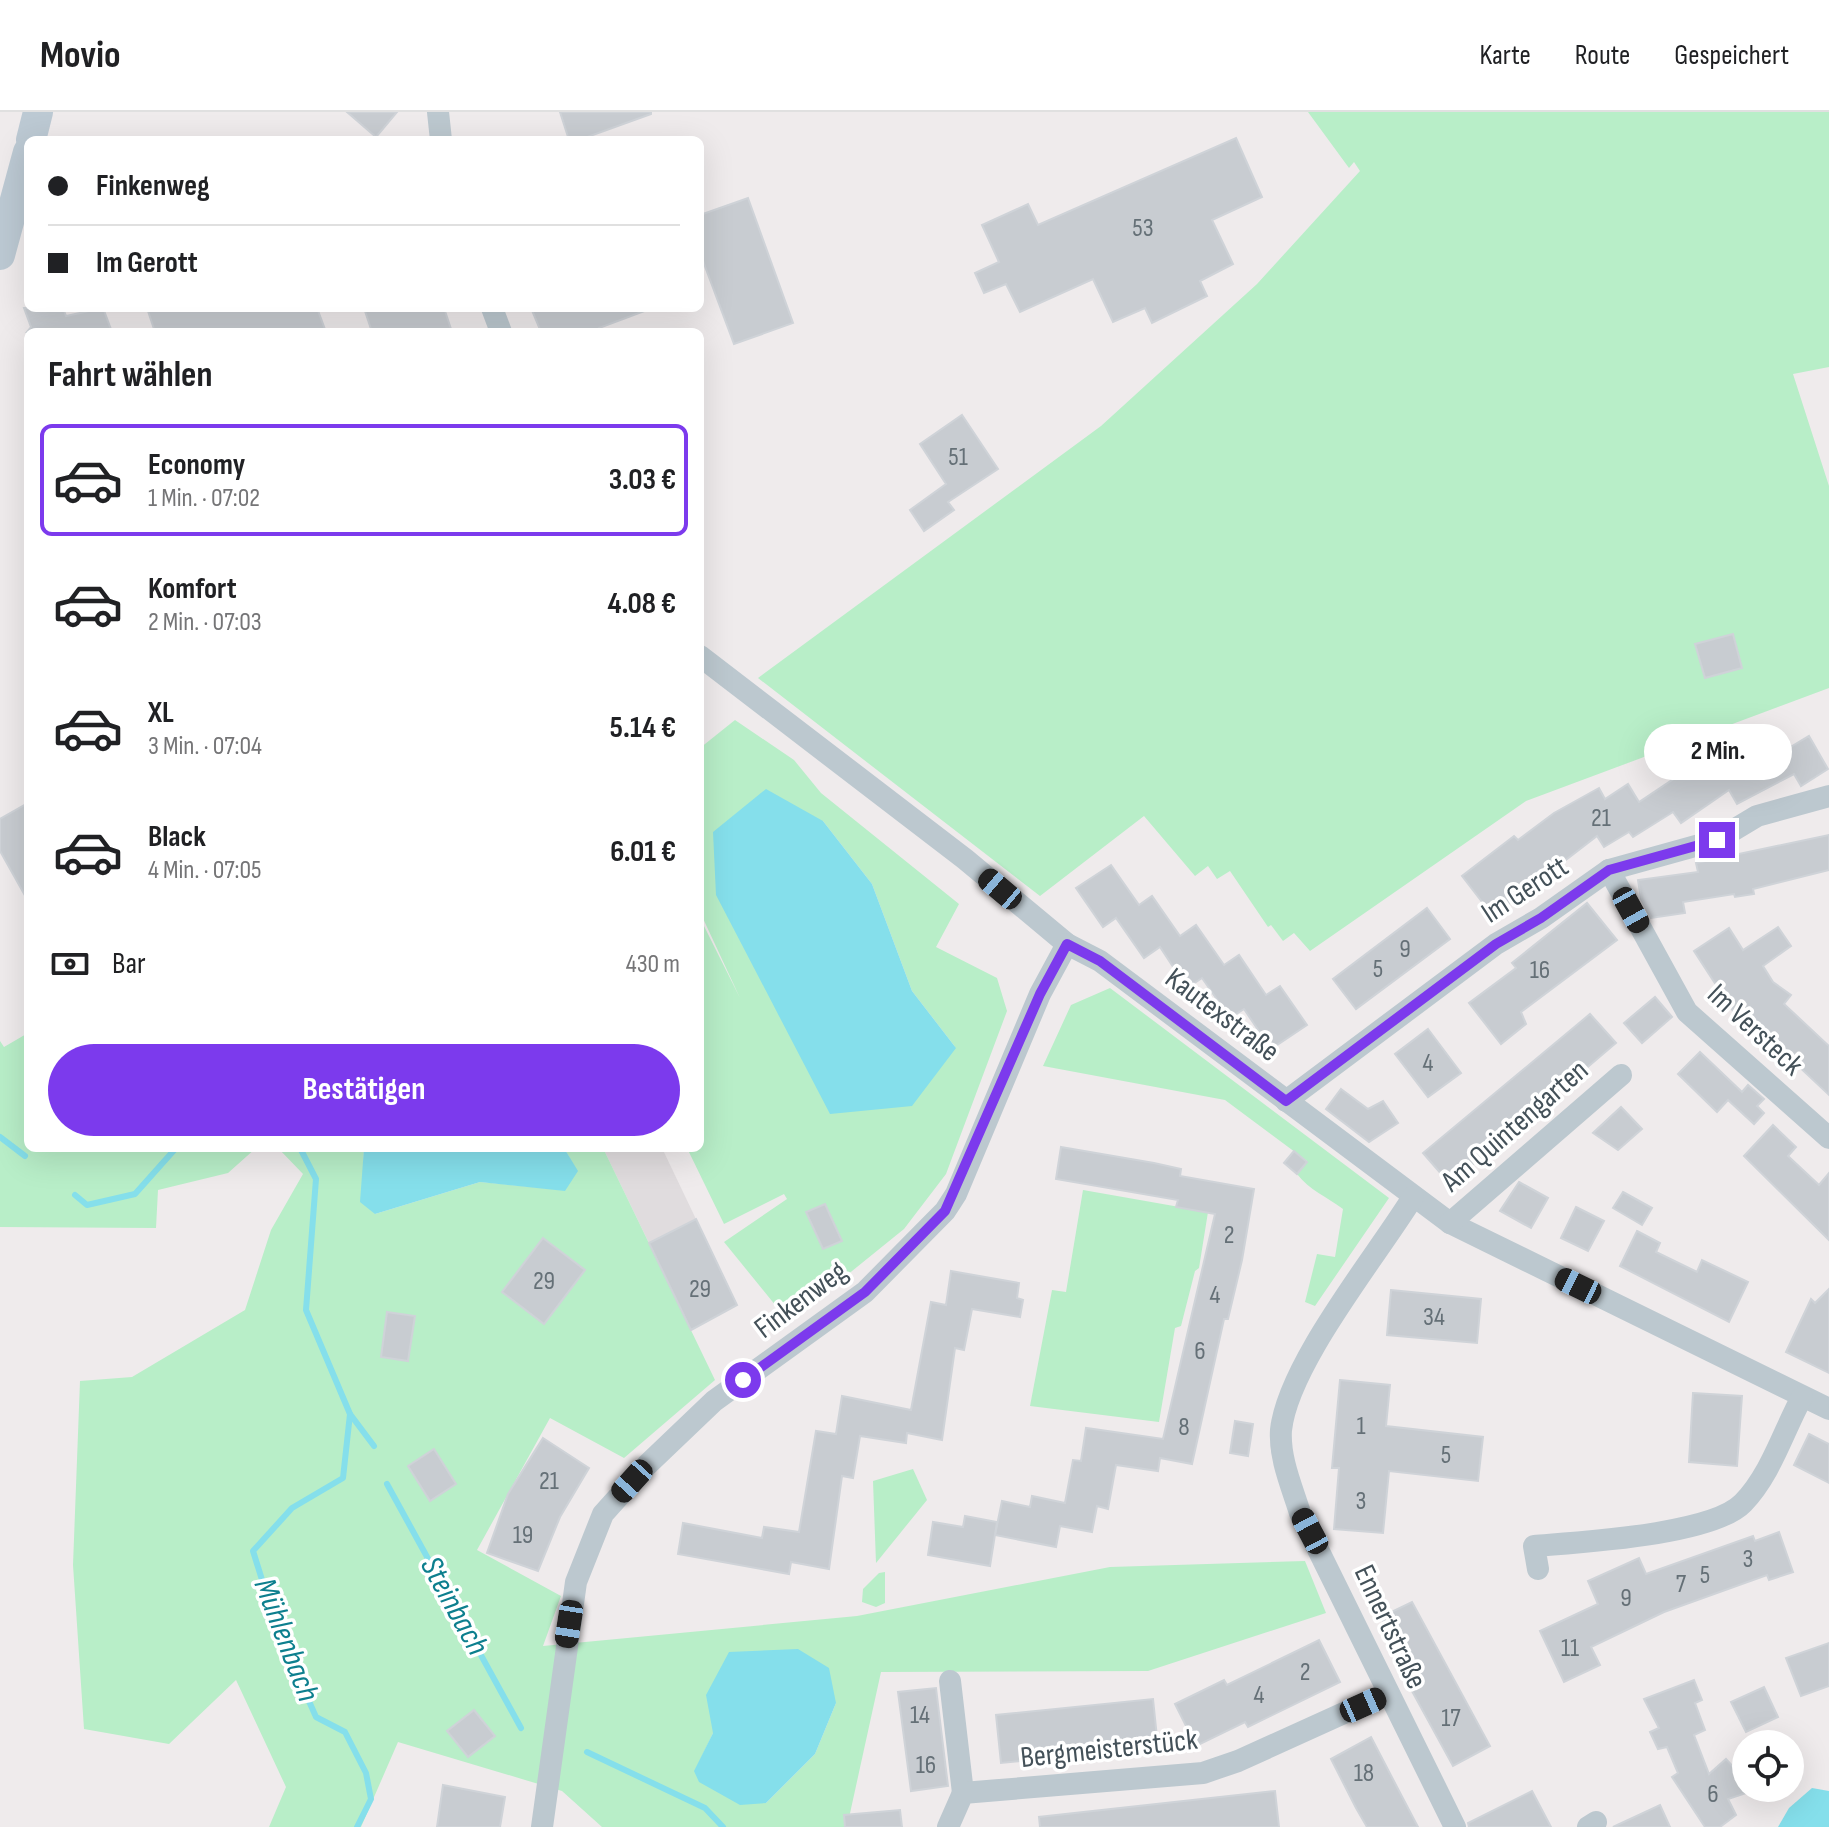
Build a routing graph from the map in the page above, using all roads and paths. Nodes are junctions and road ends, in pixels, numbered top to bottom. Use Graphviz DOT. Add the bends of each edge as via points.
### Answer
graph roads {
  1 [pos="38,112"];
  2 [pos="438,112"];
  3 [pos="32,136"];
  4 [pos="441,136"];
  5 [pos="24,167"];
  6 [pos="0,255"];
  7 [pos="704,659"];
  8 [pos="1829,796"];
  9 [pos="1609,870"];
  10 [pos="1067,944"];
  11 [pos="1621,1075"];
  12 [pos="1286,1101"];
  13 [pos="1829,1138"];
  14 [pos="1413,1197"];
  15 [pos="1450,1223"];
  16 [pos="1802,1397"];
  17 [pos="1829,1409"];
  18 [pos="1538,1569"];
  19 [pos="950,1681"];
  20 [pos="1388,1693"];
  21 [pos="963,1793"];
  22 [pos="542,1827"];
  23 [pos="948,1827"];
  24 [pos="1455,1827"];
  1 -- 3 [label="main road"];
  2 -- 4 [label="street"];
  5 -- 6 [label="main road"];
  7 -- 10 [label="street, Kautexstraße"];
  8 -- 9 [label="street, Im Gerott" via="1757,816 1717,840"];
  9 -- 12 [label="street, Im Gerott" via="1496,944"];
  9 -- 13 [label="street, Im Versteck" via="1687,1012"];
  10 -- 12 [label="street, Kautexstraße" via="1100,961"];
  10 -- 22 [label="street, Finkenweg" via="945,1211 865,1292 714,1401 603,1514 576,1582"];
  11 -- 15 [label="street, Am Quintengarten"];
  12 -- 14 [label="street, Kautexstraße"];
  14 -- 15 [label="street, Kautexstraße"];
  14 -- 20 [label="street, Ennertstraße" via="1303,1365 1286,1402 1281,1432 1300,1513"];
  15 -- 16 [label="street, Kautexstraße"];
  16 -- 17 [label="street, Kautexstraße"];
  16 -- 18 [label="street" via="1764,1477 1740,1506 1684,1530 1534,1546"];
  19 -- 21 [label="street"];
  20 -- 21 [label="street, Bergmeisterstück" via="1203,1773"];
  20 -- 24 [label="street, Ennertstraße"];
  21 -- 23 [label="street"];
}
